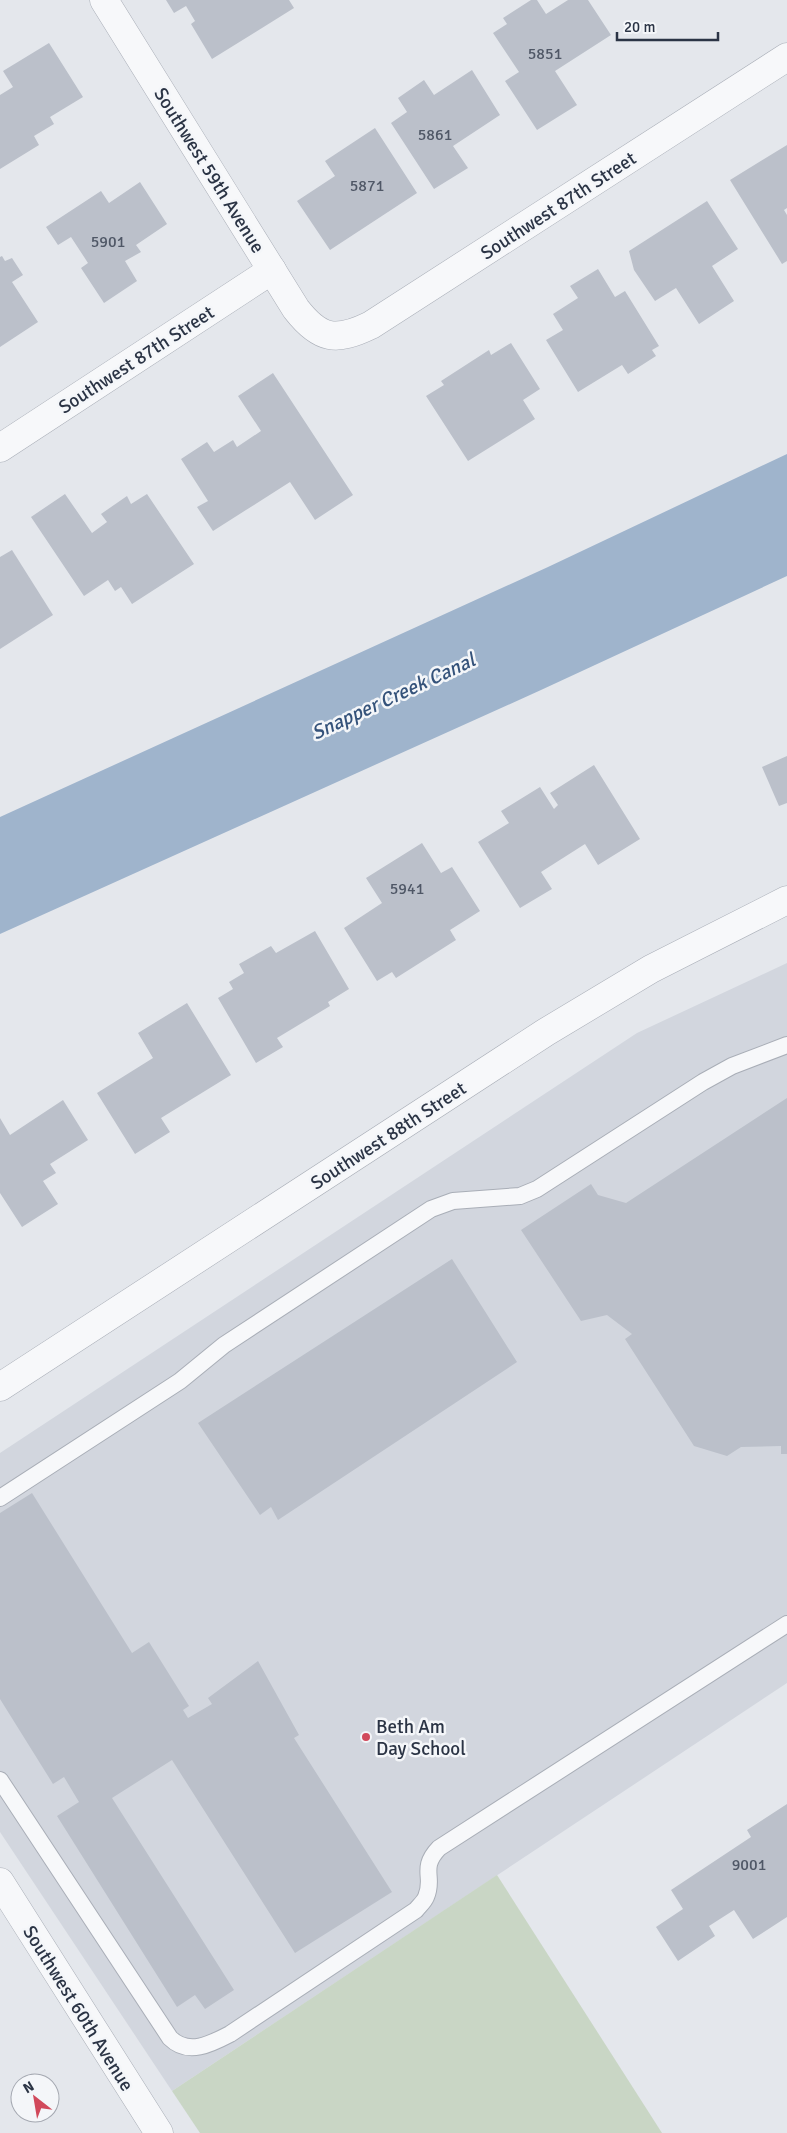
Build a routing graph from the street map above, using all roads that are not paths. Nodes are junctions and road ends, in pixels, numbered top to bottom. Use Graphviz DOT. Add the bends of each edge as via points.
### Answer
graph roads {
  1 [pos="104,0"];
  2 [pos="787,57"];
  3 [pos="272,270"];
  4 [pos="323,335"];
  5 [pos="0,448"];
  6 [pos="787,900"];
  7 [pos="787,1045"];
  8 [pos="0,1387"];
  9 [pos="0,1498"];
  10 [pos="787,1624"];
  11 [pos="0,1780"];
  12 [pos="0,1882"];
  13 [pos="159,2133"];
  1 -- 3 [label="street, Southwest 59th Avenue"];
  2 -- 4 [label="street, Southwest 87th Street" via="371,326 348,335"];
  3 -- 4 [label="street, Southwest 59th Avenue" via="306,322"];
  3 -- 5 [label="street, Southwest 87th Street"];
  6 -- 8 [label="street, Southwest 88th Street" via="651,969 554,1027"];
  7 -- 9 [label="lane" via="732,1066 703,1082 520,1196 453,1202 431,1209 224,1345 180,1381"];
  10 -- 11 [label="lane" via="440,1848 432,1856 427,1869 429,1886 426,1899 416,1910 230,2034 203,2046 180,2046 170,2038"];
  12 -- 13 [label="street, Southwest 60th Avenue"];
}
